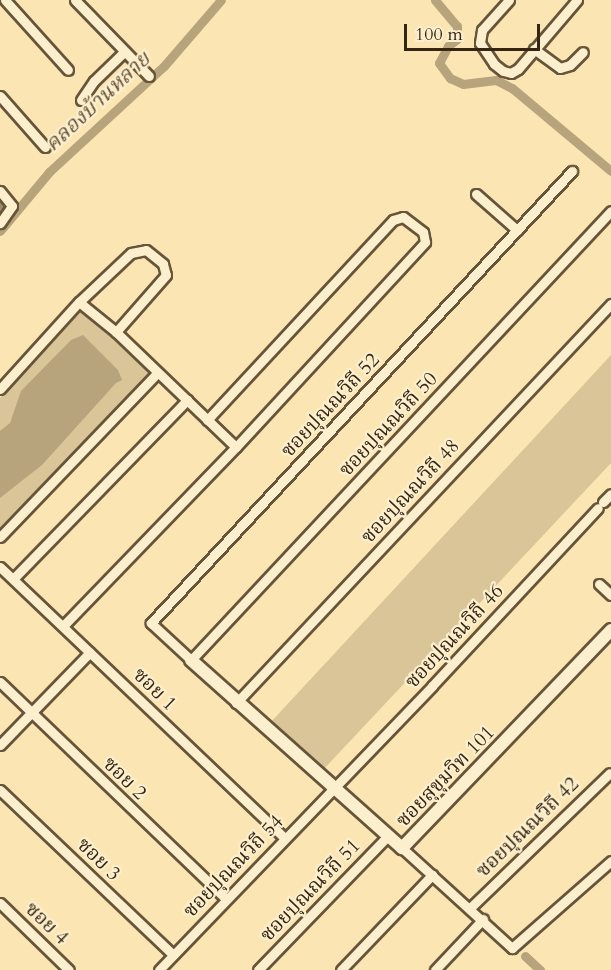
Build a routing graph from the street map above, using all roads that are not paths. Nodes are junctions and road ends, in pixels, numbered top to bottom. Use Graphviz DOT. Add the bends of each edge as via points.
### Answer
graph roads {
  1 [pos="5,0"];
  2 [pos="75,0"];
  3 [pos="509,0"];
  4 [pos="577,0"];
  5 [pos="534,49"];
  6 [pos="583,51"];
  7 [pos="124,52"];
  8 [pos="68,70"];
  9 [pos="149,76"];
  10 [pos="0,96"];
  11 [pos="81,100"];
  12 [pos="45,147"];
  13 [pos="572,171"];
  14 [pos="0,191"];
  15 [pos="476,194"];
  16 [pos="611,211"];
  17 [pos="0,223"];
  18 [pos="517,230"];
  19 [pos="79,302"];
  20 [pos="611,304"];
  21 [pos="116,332"];
  22 [pos="157,373"];
  23 [pos="0,389"];
  24 [pos="187,400"];
  25 [pos="207,420"];
  26 [pos="236,447"];
  27 [pos="611,494"];
  28 [pos="0,537"];
  29 [pos="0,567"];
  30 [pos="13,579"];
  31 [pos="599,584"];
  32 [pos="611,596"];
  33 [pos="63,626"];
  34 [pos="611,630"];
  35 [pos="90,652"];
  36 [pos="191,660"];
  37 [pos="0,682"];
  38 [pos="236,703"];
  39 [pos="32,712"];
  40 [pos="0,745"];
  41 [pos="610,772"];
  42 [pos="333,787"];
  43 [pos="0,790"];
  44 [pos="387,836"];
  45 [pos="285,838"];
  46 [pos="402,848"];
  47 [pos="611,861"];
  48 [pos="432,875"];
  49 [pos="226,899"];
  50 [pos="0,903"];
  51 [pos="470,908"];
  52 [pos="483,920"];
  53 [pos="173,955"];
  54 [pos="69,970"];
  55 [pos="159,970"];
  56 [pos="258,970"];
  57 [pos="341,970"];
  58 [pos="435,970"];
  1 -- 8 [label="street"];
  2 -- 7 [label="street"];
  3 -- 5 [label="street" via="482,30 480,43 486,56 503,71 512,73"];
  4 -- 5 [label="street"];
  5 -- 6 [label="street" via="560,68 570,65"];
  7 -- 9 [label="street"];
  7 -- 11 [label="street"];
  10 -- 12 [label="street"];
  13 -- 18 [label="street, ซอยปุณณวิถี 52"];
  14 -- 17 [label="street" via="12,206"];
  15 -- 18 [label="street"];
  16 -- 36 [label="street, ซอยปุณณวิถี 50"];
  18 -- 36 [label="street, ซอยปุณณวิถี 52" via="151,623"];
  19 -- 21 [label="street"];
  19 -- 21 [label="street" via="131,253 146,250 163,264 166,275"];
  19 -- 23 [label="street"];
  20 -- 38 [label="street, ซอยปุณณวิถี 48"];
  21 -- 22 [label="street"];
  22 -- 24 [label="street"];
  22 -- 28 [label="street"];
  24 -- 25 [label="street"];
  24 -- 30 [label="street"];
  25 -- 26 [label="street"];
  25 -- 26 [label="street" via="393,220 402,217 423,232 425,242"];
  26 -- 33 [label="street"];
  27 -- 42 [label="street, ซอยปุณณวิถี 46"];
  29 -- 30 [label="street, ซอย 1"];
  30 -- 33 [label="street, ซอย 1"];
  31 -- 32 [label="street"];
  33 -- 35 [label="street, ซอย 1"];
  34 -- 46 [label="street, ซอยสุขุมวิท 101"];
  35 -- 39 [label="street"];
  35 -- 45 [label="street, ซอย 1"];
  36 -- 38 [label="street, ซอยสุขุมวิท 101"];
  37 -- 39 [label="street, ซอย 2"];
  38 -- 42 [label="street, ซอยสุขุมวิท 101"];
  39 -- 40 [label="street"];
  39 -- 49 [label="street, ซอย 2"];
  41 -- 51 [label="street, ซอยปุณณวิถี 42"];
  42 -- 44 [label="street, ซอยสุขุมวิท 101"];
  42 -- 45 [label="street, ซอยปุณณวิถี 54"];
  43 -- 53 [label="street, ซอย 3"];
  44 -- 46 [label="street, ซอยสุขุมวิท 101"];
  44 -- 56 [label="street, ซอยปุณณวิถี 51"];
  45 -- 49 [label="street, ซอยปุณณวิถี 54"];
  46 -- 48 [label="street"];
  47 -- 52 [label="street" via="513,948"];
  48 -- 51 [label="street"];
  48 -- 57 [label="street"];
  49 -- 53 [label="street, ซอยปุณณวิถี 54"];
  50 -- 54 [label="street, ซอย 4"];
  51 -- 52 [label="street"];
  52 -- 58 [label="street"];
  53 -- 55 [label="street, ซอยปุณณวิถี 54"];
}
